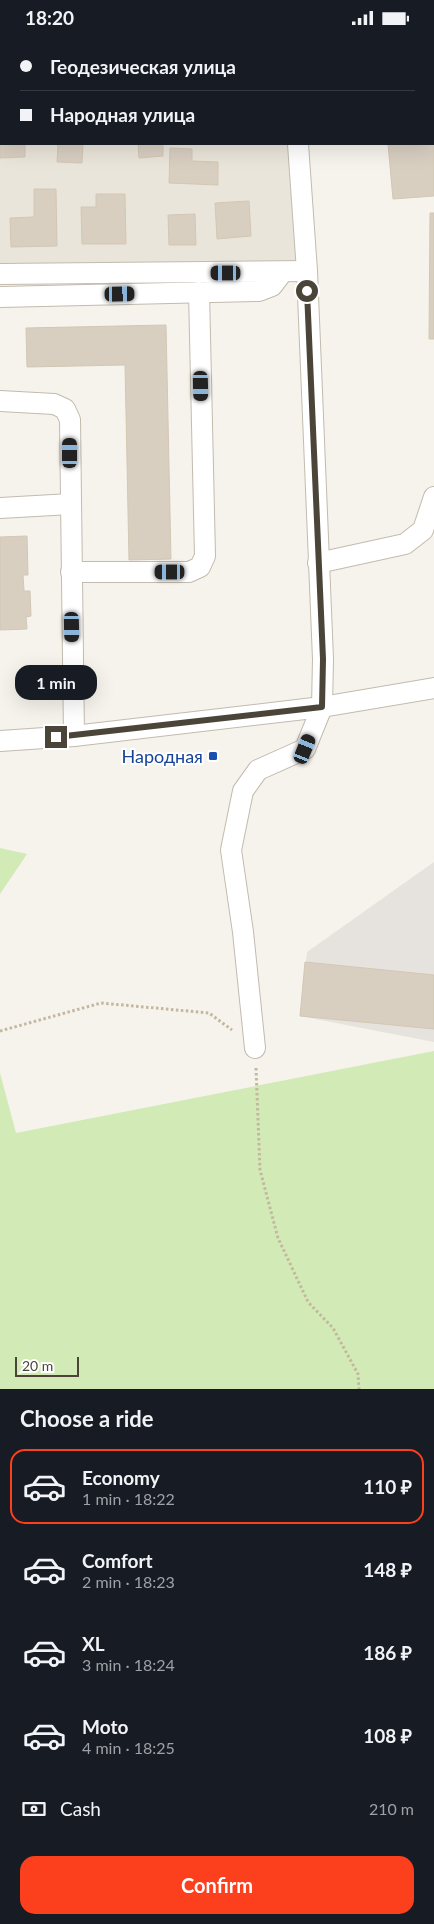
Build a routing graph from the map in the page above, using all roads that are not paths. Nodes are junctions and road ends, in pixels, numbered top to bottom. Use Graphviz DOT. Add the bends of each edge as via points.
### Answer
graph roads {
  1 [pos="298,145"];
  2 [pos="307,271"];
  3 [pos="282,273"];
  4 [pos="0,274"];
  5 [pos="199,292"];
  6 [pos="0,297"];
  7 [pos="0,401"];
  8 [pos="434,497"];
  9 [pos="71,504"];
  10 [pos="0,508"];
  11 [pos="318,563"];
  12 [pos="72,572"];
  13 [pos="434,688"];
  14 [pos="322,707"];
  15 [pos="74,736"];
  16 [pos="0,741"];
  17 [pos="255,1048"];
  1 -- 2 [label="street"];
  2 -- 3 [label="street"];
  2 -- 11 [label="street"];
  3 -- 4 [label="street"];
  3 -- 5 [label="street" via="272,286 258,291"];
  5 -- 6 [label="street"];
  5 -- 12 [label="street" via="205,556 200,567 189,572"];
  7 -- 9 [label="street" via="54,404 65,409 70,419"];
  8 -- 11 [label="street" via="423,530 405,544"];
  9 -- 10 [label="street"];
  9 -- 12 [label="street"];
  11 -- 14 [label="street"];
  12 -- 15 [label="street"];
  13 -- 14 [label="street"];
  14 -- 15 [label="street"];
  14 -- 17 [label="street" via="305,749 258,770 243,791 231,850"];
  15 -- 16 [label="street"];
}
